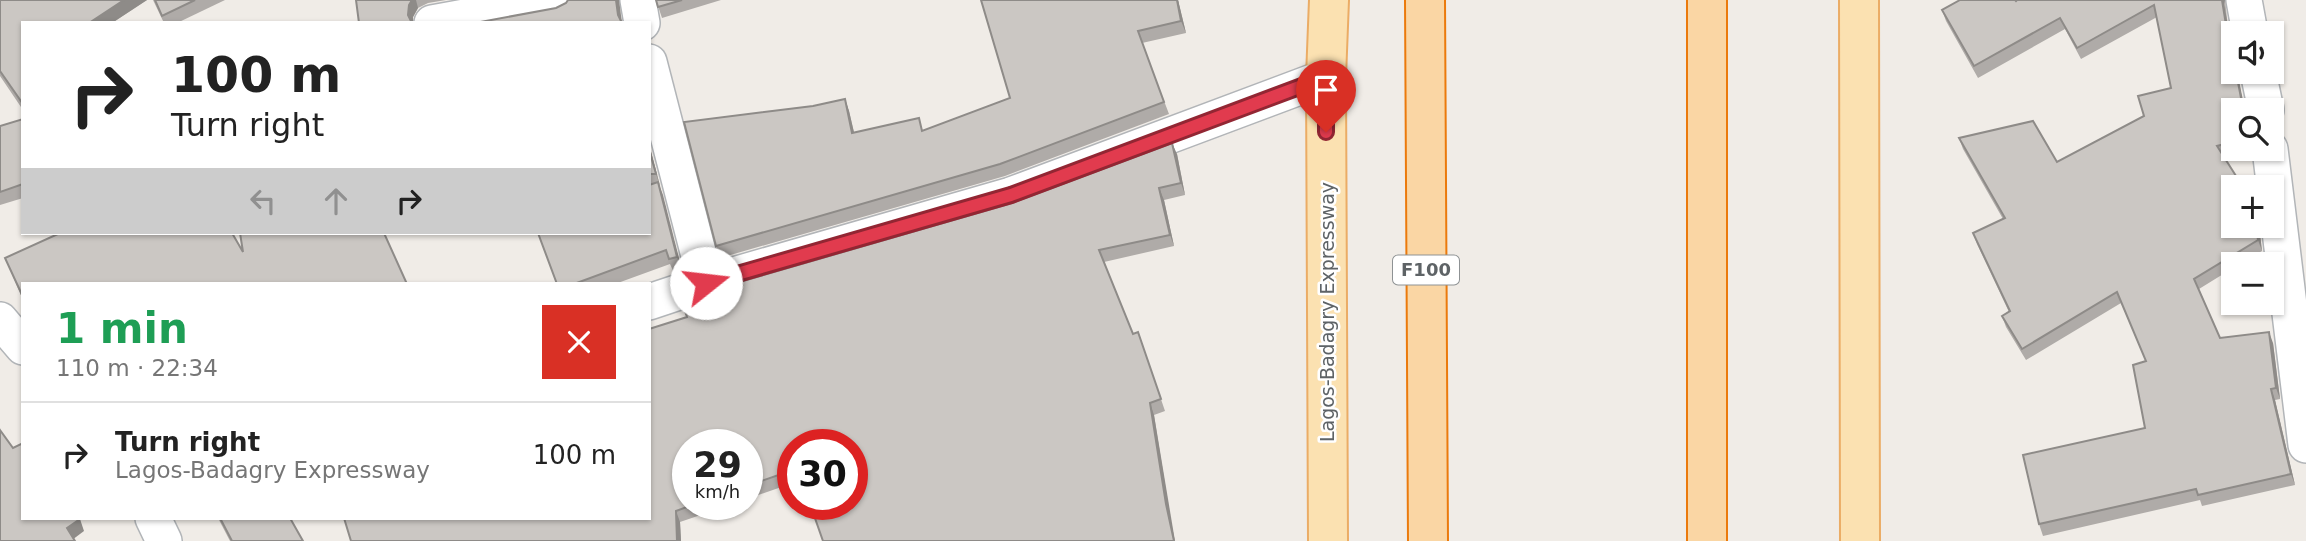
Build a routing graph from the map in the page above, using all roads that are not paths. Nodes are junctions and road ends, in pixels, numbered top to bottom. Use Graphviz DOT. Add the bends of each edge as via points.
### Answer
graph roads {
  1 [pos="557,0"];
  2 [pos="639,0"];
  3 [pos="1329,0"];
  4 [pos="1425,0"];
  5 [pos="1707,0"];
  6 [pos="1859,0"];
  7 [pos="2244,0"];
  8 [pos="443,21"];
  9 [pos="642,21"];
  10 [pos="2248,21"];
  11 [pos="651,70"];
  12 [pos="1326,77"];
  13 [pos="2271,161"];
  14 [pos="706,283"];
  15 [pos="651,301"];
  16 [pos="0,320"];
  17 [pos="21,345"];
  18 [pos="2306,445"];
  19 [pos="154,520"];
  20 [pos="164,541"];
  21 [pos="1328,541"];
  22 [pos="1428,541"];
  23 [pos="1707,541"];
  24 [pos="1860,541"];
  1 -- 8 [label="street"];
  2 -- 9 [label="street"];
  3 -- 12 [label="main road, Lagos-Badagry Expressway"];
  4 -- 22 [label="highway, F100"];
  5 -- 23 [label="highway"];
  6 -- 24 [label="main road"];
  7 -- 10 [label="street"];
  11 -- 14 [label="street"];
  12 -- 14 [label="street" via="1011,195"];
  12 -- 21 [label="main road, Lagos-Badagry Expressway"];
  13 -- 18 [label="street"];
  14 -- 15 [label="street"];
  16 -- 17 [label="street"];
  19 -- 20 [label="street"];
}
